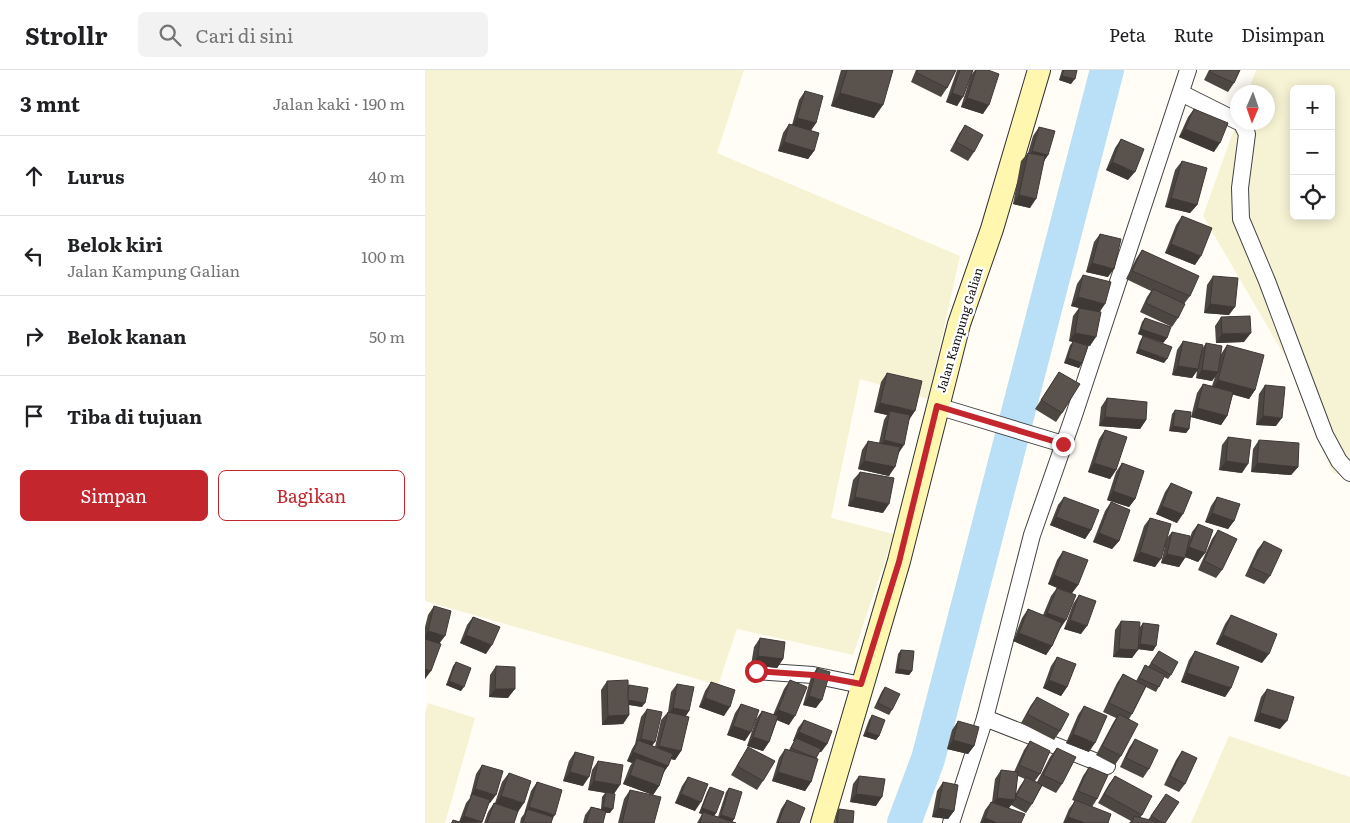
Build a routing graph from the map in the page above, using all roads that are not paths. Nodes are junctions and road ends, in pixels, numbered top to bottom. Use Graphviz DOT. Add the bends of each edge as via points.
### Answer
graph roads {
  1 [pos="1039,70"];
  2 [pos="1188,70"];
  3 [pos="1181,92"];
  4 [pos="1230,117"];
  5 [pos="1244,130"];
  6 [pos="937,406"];
  7 [pos="1063,444"];
  8 [pos="1350,473"];
  9 [pos="756,671"];
  10 [pos="861,684"];
  11 [pos="985,718"];
  12 [pos="1107,766"];
  13 [pos="822,823"];
  14 [pos="951,823"];
  1 -- 6 [label="main road, Jalan Kampung Galian" via="992,229 959,324"];
  2 -- 3 [label="street"];
  3 -- 4 [label="street"];
  3 -- 7 [label="street"];
  5 -- 8 [label="street" via="1247,134 1239,188 1241,219 1325,435 1339,461"];
  6 -- 7 [label="street"];
  6 -- 10 [label="main road, Jalan Kampung Galian" via="899,562"];
  7 -- 11 [label="street" via="1032,535"];
  9 -- 10 [label="street" via="813,675"];
  10 -- 13 [label="main road, Jalan Kampung Galian"];
  11 -- 12 [label="street"];
  11 -- 14 [label="street"];
}
